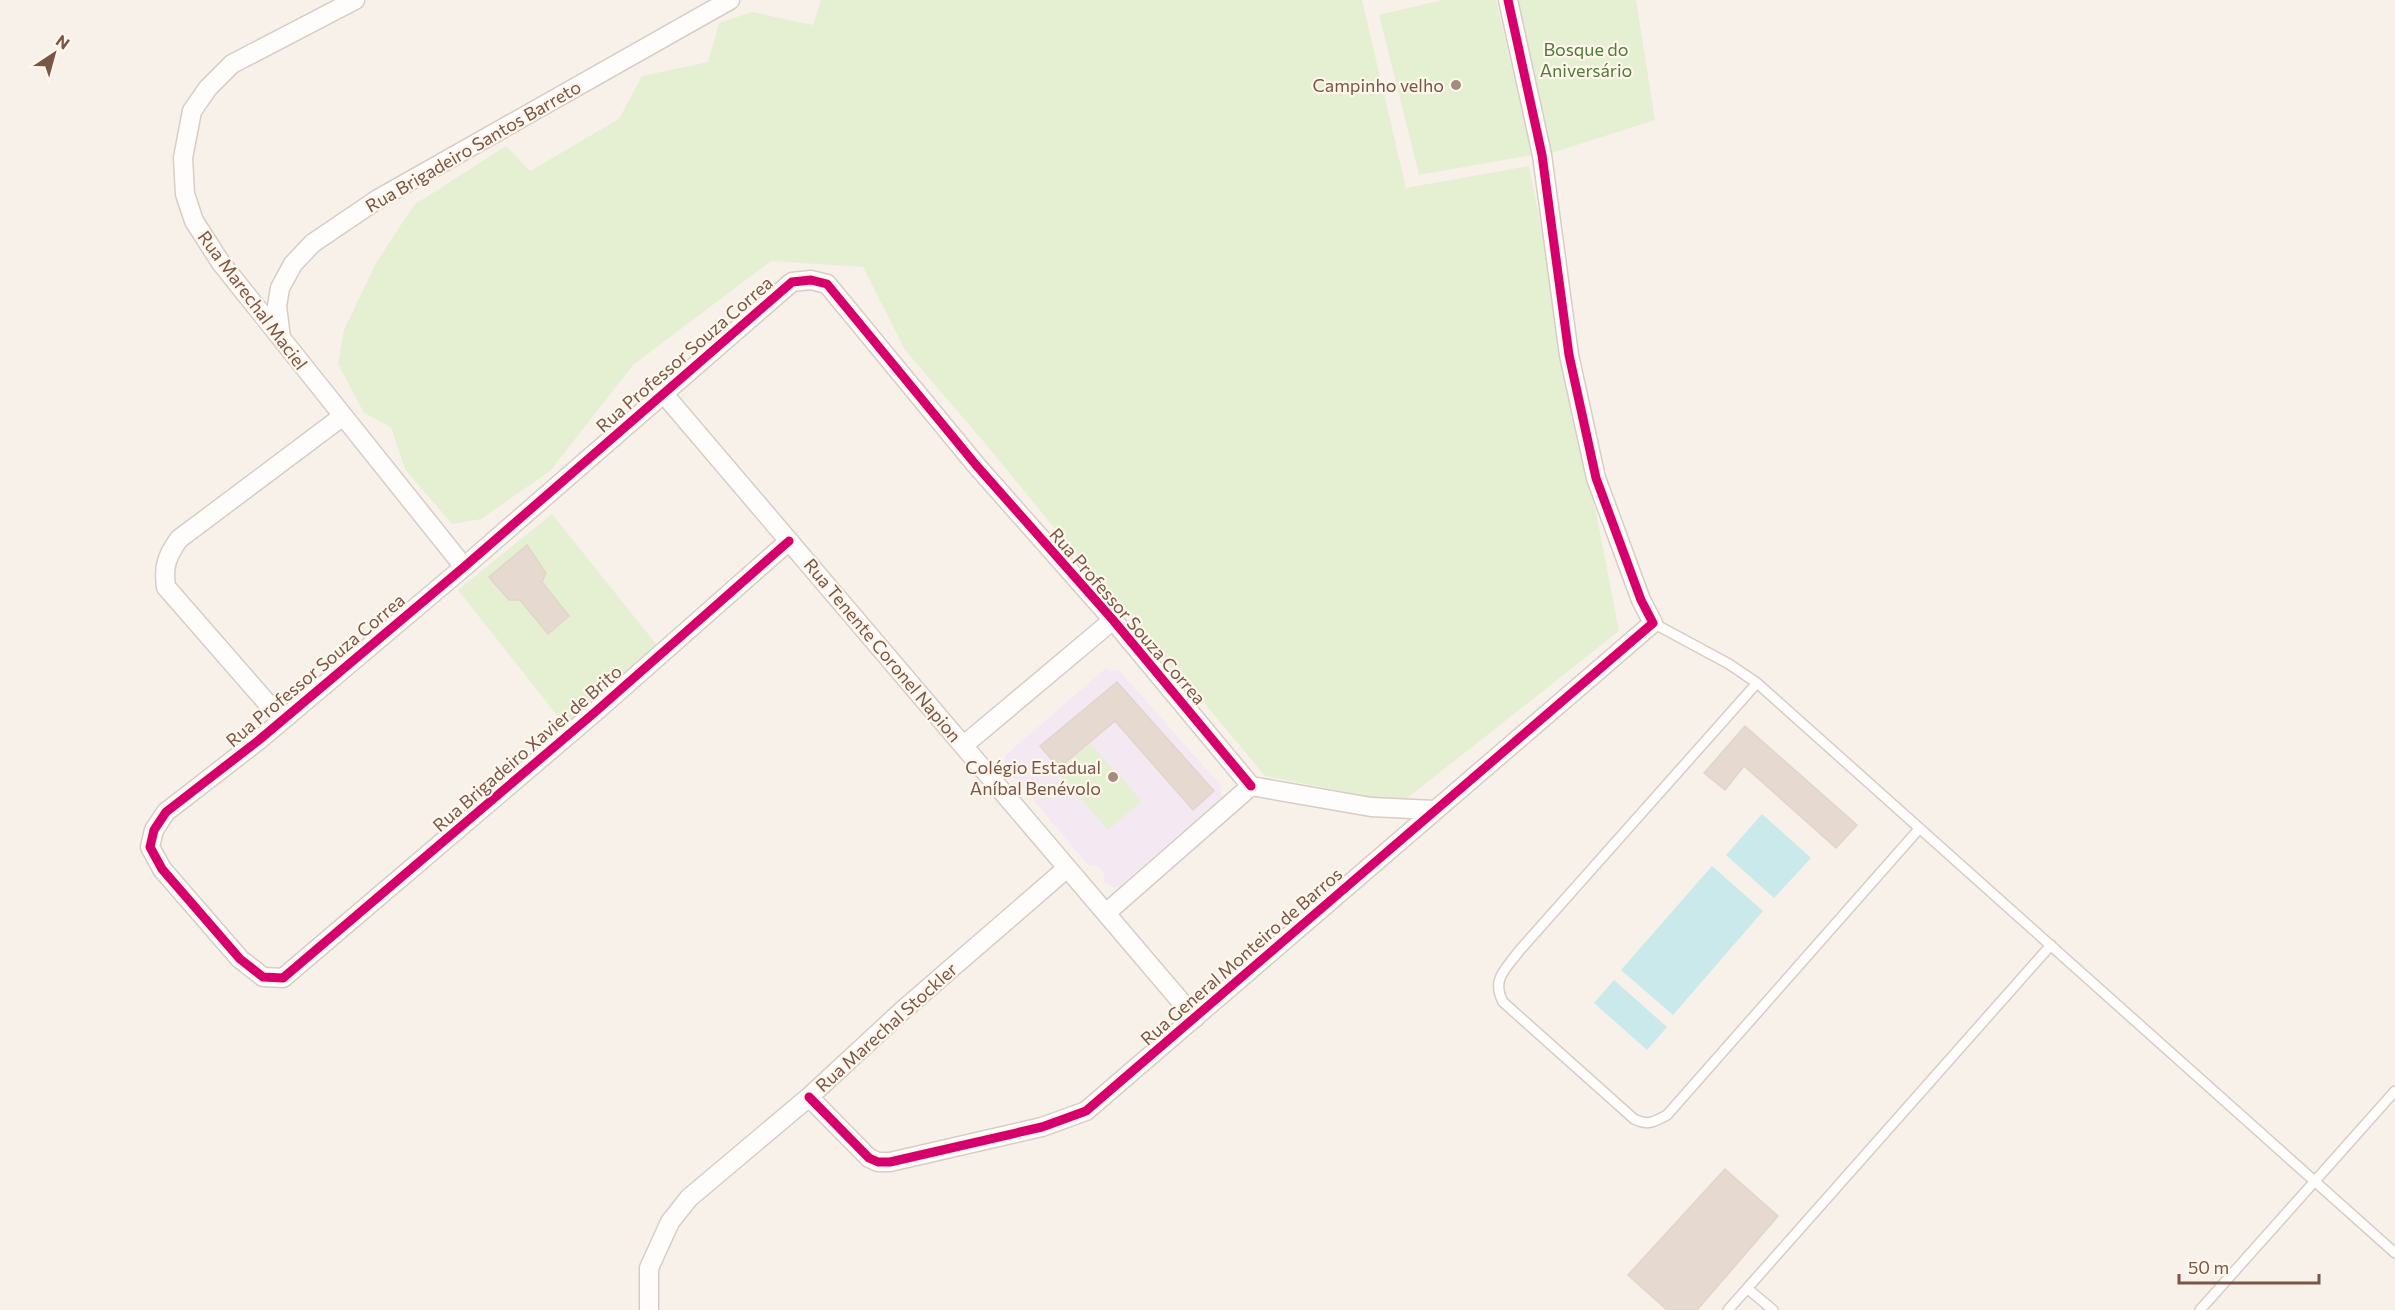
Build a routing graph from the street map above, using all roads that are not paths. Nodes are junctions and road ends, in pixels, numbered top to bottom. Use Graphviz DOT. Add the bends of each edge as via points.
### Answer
graph roads {
  1 [pos="355,0"];
  2 [pos="730,0"];
  3 [pos="1508,0"];
  4 [pos="281,339"];
  5 [pos="663,393"];
  6 [pos="343,416"];
  7 [pos="789,541"];
  8 [pos="464,567"];
  9 [pos="1113,620"];
  10 [pos="1653,623"];
  11 [pos="1757,683"];
  12 [pos="282,720"];
  13 [pos="964,745"];
  14 [pos="1251,786"];
  15 [pos="1434,810"];
  16 [pos="1919,829"];
  17 [pos="154,830"];
  18 [pos="1066,869"];
  19 [pos="1106,913"];
  20 [pos="2050,945"];
  21 [pos="1195,1018"];
  22 [pos="2395,1091"];
  23 [pos="809,1097"];
  24 [pos="2315,1181"];
  25 [pos="2395,1253"];
  26 [pos="1748,1289"];
  27 [pos="649,1310"];
  28 [pos="1728,1310"];
  29 [pos="1773,1310"];
  30 [pos="2200,1310"];
  1 -- 4 [label="street, Rua Marechal Maciel" via="231,64 192,111 183,158 185,194 194,221 221,263"];
  2 -- 4 [label="street, Rua Brigadeiro Santos Barreto" via="378,199 313,243 293,264 280,288 277,306"];
  3 -- 10 [label="street" via="1542,155 1569,355 1596,478"];
  4 -- 6 [label="street, Rua Marechal Maciel"];
  5 -- 7 [label="street, Rua Tenente Coronel Napion"];
  5 -- 8 [label="street, Rua Professor Souza Correa"];
  5 -- 9 [label="street, Rua Professor Souza Correa" via="792,282 811,280 827,284 976,465"];
  6 -- 8 [label="street, Rua Marechal Maciel"];
  6 -- 12 [label="street" via="179,539 167,555 166,586"];
  7 -- 13 [label="street, Rua Tenente Coronel Napion"];
  7 -- 17 [label="street, Rua Brigadeiro Xavier de Brito" via="283,978 263,976 240,959 162,869 150,846"];
  8 -- 12 [label="street, Rua Professor Souza Correa"];
  9 -- 13 [label="street"];
  9 -- 14 [label="street, Rua Professor Souza Correa"];
  10 -- 11 [label="lane"];
  10 -- 15 [label="street, Rua General Monteiro de Barros"];
  11 -- 16 [label="lane"];
  11 -- 16 [label="lane" via="1519,951 1498,980 1503,1002 1574,1066 1634,1119 1644,1124 1667,1115"];
  12 -- 17 [label="street, Rua Professor Souza Correa" via="166,812"];
  13 -- 18 [label="street, Rua Tenente Coronel Napion"];
  14 -- 15 [label="street" via="1371,807"];
  14 -- 19 [label="street"];
  15 -- 21 [label="street, Rua General Monteiro de Barros"];
  16 -- 20 [label="lane"];
  18 -- 19 [label="street, Rua Tenente Coronel Napion"];
  18 -- 23 [label="street, Rua Marechal Stockler"];
  19 -- 21 [label="street, Rua Tenente Coronel Napion"];
  20 -- 24 [label="lane"];
  20 -- 26 [label="lane"];
  21 -- 23 [label="street, Rua General Monteiro de Barros" via="1086,1111 1042,1127 890,1162 869,1158"];
  22 -- 24 [label="lane"];
  23 -- 27 [label="street, Rua Marechal Stockler" via="689,1198 670,1222 649,1268"];
  24 -- 25 [label="lane"];
  24 -- 30 [label="lane"];
  26 -- 28 [label="lane"];
  26 -- 29 [label="lane"];
}
